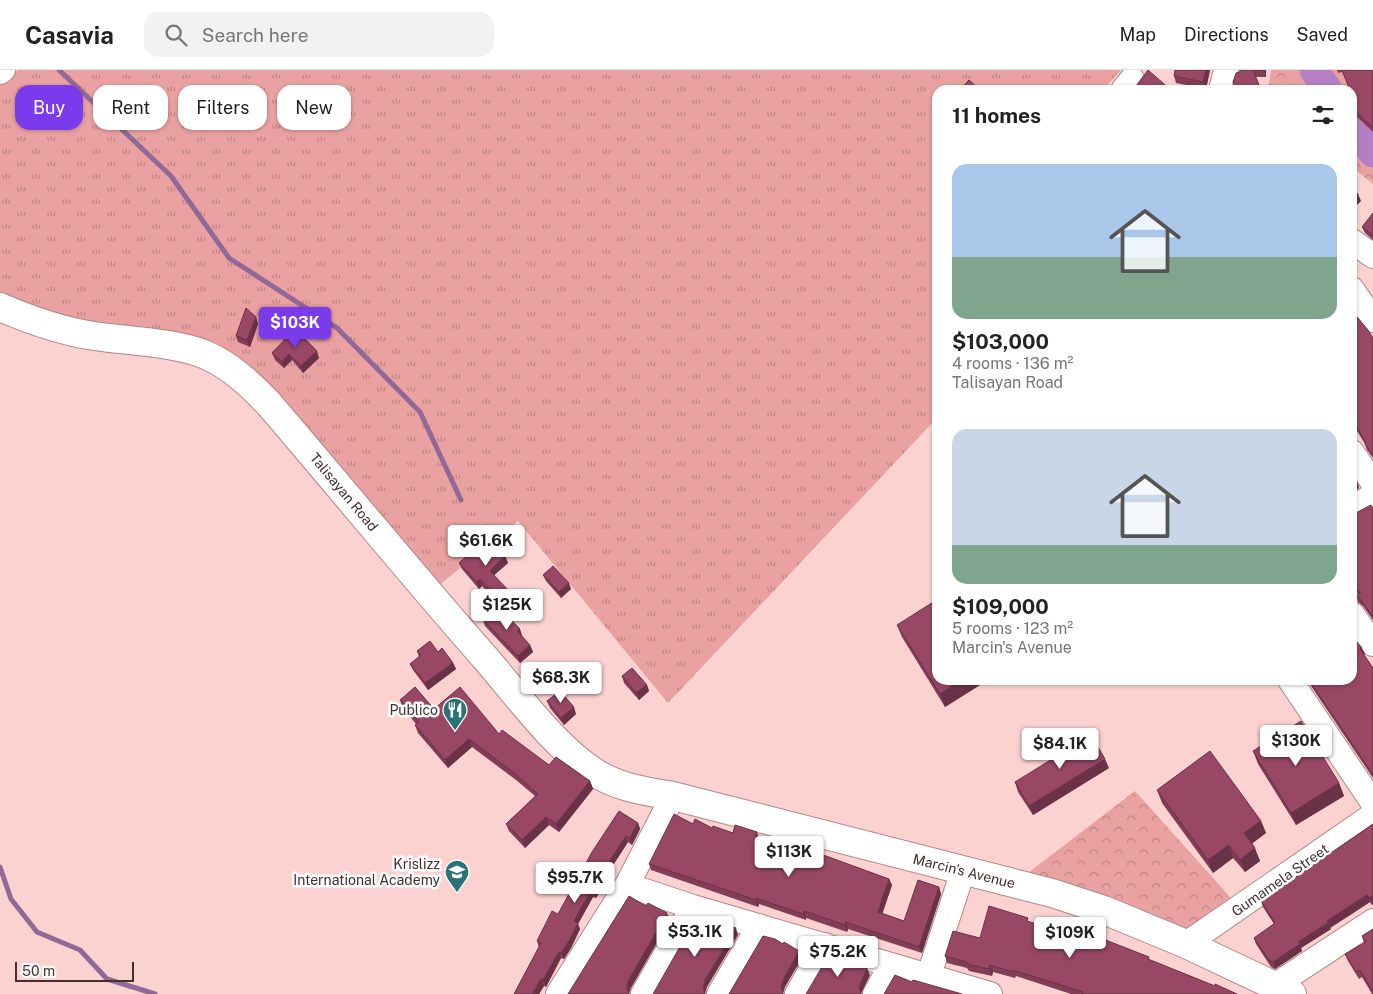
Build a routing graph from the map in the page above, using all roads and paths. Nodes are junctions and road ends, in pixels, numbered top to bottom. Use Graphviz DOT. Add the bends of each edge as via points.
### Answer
graph roads {
  1 [pos="1226,70"];
  2 [pos="1222,85"];
  3 [pos="1357,245"];
  4 [pos="1373,256"];
  5 [pos="1357,296"];
  6 [pos="0,306"];
  7 [pos="1373,320"];
  8 [pos="1357,459"];
  9 [pos="1373,483"];
  10 [pos="1373,494"];
  11 [pos="1357,505"];
  12 [pos="1357,621"];
  13 [pos="1373,644"];
  14 [pos="1293,685"];
  15 [pos="624,787"];
  16 [pos="673,796"];
  17 [pos="1373,802"];
  18 [pos="1373,815"];
  19 [pos="963,871"];
  20 [pos="627,885"];
  21 [pos="693,907"];
  22 [pos="1373,921"];
  23 [pos="759,926"];
  24 [pos="1186,944"];
  25 [pos="825,945"];
  26 [pos="891,965"];
  27 [pos="929,975"];
  28 [pos="955,989"];
  29 [pos="1283,990"];
  30 [pos="558,994"];
  31 [pos="643,994"];
  32 [pos="720,994"];
  33 [pos="797,994"];
  34 [pos="875,994"];
  35 [pos="990,994"];
  1 -- 2 [label="street"];
  3 -- 4 [label="street"];
  5 -- 7 [label="street"];
  6 -- 15 [label="main road, Talisayan Road" via="26,319 57,328 206,355 232,370 269,404 408,570 562,745 593,771"];
  8 -- 9 [label="street"];
  10 -- 11 [label="street"];
  12 -- 13 [label="street"];
  14 -- 17 [label="street"];
  15 -- 16 [label="main road, Marcin's Avenue"];
  16 -- 19 [label="main road, Marcin's Avenue"];
  16 -- 20 [label="street"];
  18 -- 24 [label="street, Gumamela Street"];
  19 -- 24 [label="main road, Marcin's Avenue" via="1052,893 1104,910"];
  19 -- 27 [label="street"];
  20 -- 21 [label="street"];
  20 -- 30 [label="street"];
  21 -- 23 [label="street"];
  21 -- 31 [label="street"];
  22 -- 29 [label="street"];
  23 -- 25 [label="street"];
  23 -- 32 [label="street"];
  24 -- 29 [label="main road, Marcin's Avenue"];
  25 -- 26 [label="street"];
  25 -- 33 [label="street"];
  26 -- 27 [label="street"];
  26 -- 34 [label="street"];
  27 -- 28 [label="street"];
  28 -- 35 [label="street"];
}
